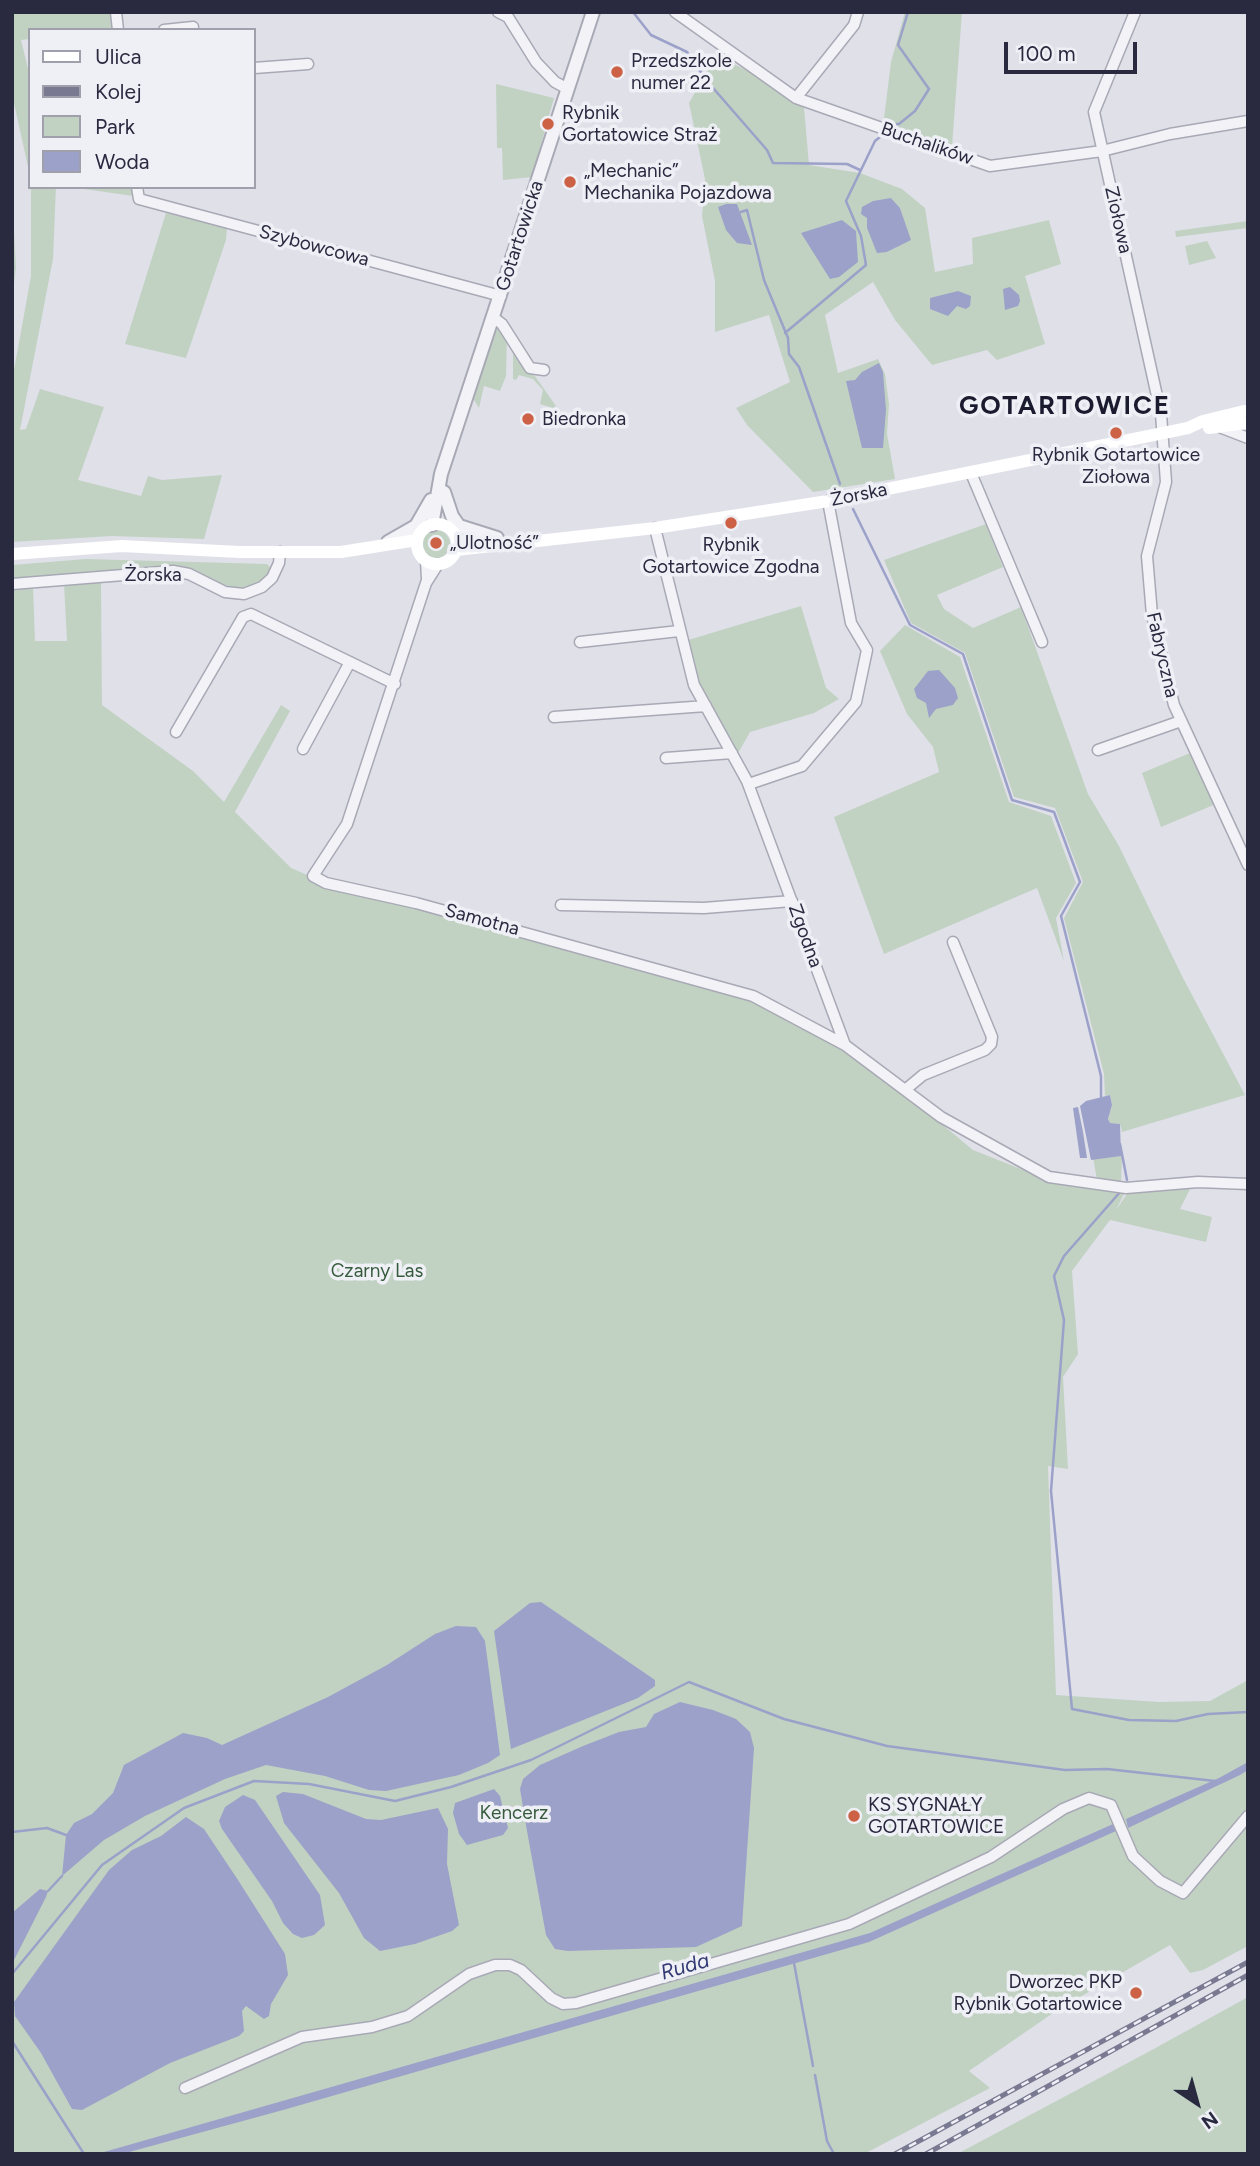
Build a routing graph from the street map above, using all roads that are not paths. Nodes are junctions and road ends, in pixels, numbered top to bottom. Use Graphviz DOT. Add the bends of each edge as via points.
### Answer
graph roads {
  1 [pos="498,12"];
  2 [pos="593,12"];
  3 [pos="675,12"];
  4 [pos="858,12"];
  5 [pos="1135,12"];
  6 [pos="193,27"];
  7 [pos="183,28"];
  8 [pos="309,64"];
  9 [pos="256,68"];
  10 [pos="568,89"];
  11 [pos="796,99"];
  12 [pos="1248,121"];
  13 [pos="1102,151"];
  14 [pos="137,189"];
  15 [pos="501,296"];
  16 [pos="494,318"];
  17 [pos="544,370"];
  18 [pos="1247,415"];
  19 [pos="1219,427"];
  20 [pos="1188,428"];
  21 [pos="1162,433"];
  22 [pos="1248,438"];
  23 [pos="971,472"];
  24 [pos="441,488"];
  25 [pos="828,501"];
  26 [pos="438,525"];
  27 [pos="655,528"];
  28 [pos="496,538"];
  29 [pos="526,540"];
  30 [pos="456,543"];
  31 [pos="368,550"];
  32 [pos="280,552"];
  33 [pos="323,552"];
  34 [pos="12,554"];
  35 [pos="425,554"];
  36 [pos="12,584"];
  37 [pos="679,631"];
  38 [pos="580,642"];
  39 [pos="1042,642"];
  40 [pos="350,662"];
  41 [pos="395,684"];
  42 [pos="706,706"];
  43 [pos="554,717"];
  44 [pos="1181,722"];
  45 [pos="176,732"];
  46 [pos="303,749"];
  47 [pos="1098,750"];
  48 [pos="732,753"];
  49 [pos="666,758"];
  50 [pos="749,784"];
  51 [pos="1248,864"];
  52 [pos="792,901"];
  53 [pos="561,905"];
  54 [pos="953,942"];
  55 [pos="845,1045"];
  56 [pos="905,1090"];
  57 [pos="1248,1184"];
  58 [pos="1248,1816"];
  59 [pos="185,2088"];
  1 -- 10 [label="street" via="508,17 536,62"];
  2 -- 10 [label="street, Gotartowicka"];
  3 -- 11 [label="street, Buchalików"];
  4 -- 11 [label="street" via="854,25"];
  5 -- 13 [label="street, Ziołowa" via="1094,113"];
  6 -- 7 [label="street"];
  8 -- 9 [label="street"];
  10 -- 15 [label="street, Gotartowicka"];
  11 -- 13 [label="street, Buchalików" via="990,166"];
  12 -- 13 [label="street, Buchalików"];
  13 -- 21 [label="street, Ziołowa" via="1156,379"];
  14 -- 15 [label="street, Szybowcowa" via="139,199"];
  15 -- 16 [label="street, Gotartowicka"];
  16 -- 17 [label="street" via="530,368"];
  16 -- 24 [label="street, Gotartowicka"];
  18 -- 19 [label="main road, Żorska"];
  18 -- 20 [label="main road, Żorska" via="1203,421"];
  19 -- 20 [label="main road, Żorska"];
  19 -- 22 [label="street, Żorska"];
  20 -- 21 [label="main road, Żorska"];
  21 -- 23 [label="main road, Żorska"];
  21 -- 44 [label="street, Fabryczna" via="1166,482 1148,545 1146,574 1168,687"];
  23 -- 25 [label="main road, Żorska"];
  23 -- 39 [label="street"];
  24 -- 26 [label="street, Gotartowicka"];
  24 -- 28 [label="street" via="459,526"];
  24 -- 31 [label="street" via="416,526"];
  25 -- 27 [label="main road, Żorska"];
  25 -- 50 [label="street" via="851,623 867,650 856,702 802,766"];
  26 -- 30 [label="main road"];
  26 -- 35 [label="main road" via="422,530"];
  27 -- 29 [label="main road, Żorska"];
  27 -- 37 [label="street, Zgodna"];
  28 -- 29 [label="main road, Żorska"];
  28 -- 30 [label="main road, Żorska"];
  29 -- 30 [label="main road, Żorska"];
  30 -- 35 [label="main road" via="448,561"];
  31 -- 33 [label="main road, Żorska"];
  31 -- 35 [label="main road, Żorska"];
  32 -- 33 [label="main road, Żorska"];
  32 -- 34 [label="main road, Żorska" via="121,546"];
  32 -- 36 [label="street, Żorska" via="272,578 244,594 225,592 189,573 173,571"];
  33 -- 35 [label="main road, Żorska"];
  35 -- 41 [label="street, Samotna" via="426,583"];
  37 -- 38 [label="street"];
  37 -- 42 [label="street, Zgodna" via="694,685"];
  40 -- 41 [label="street"];
  40 -- 45 [label="street" via="251,614 243,617"];
  40 -- 46 [label="street"];
  41 -- 55 [label="street, Samotna" via="346,824 313,876 753,996"];
  42 -- 43 [label="street"];
  42 -- 48 [label="street, Zgodna"];
  44 -- 47 [label="street"];
  44 -- 51 [label="street, Fabryczna"];
  48 -- 49 [label="street"];
  48 -- 50 [label="street, Zgodna"];
  50 -- 52 [label="street, Zgodna"];
  52 -- 53 [label="street" via="704,908"];
  52 -- 55 [label="street, Zgodna"];
  54 -- 56 [label="street" via="991,1044 923,1075"];
  55 -- 56 [label="street"];
  56 -- 57 [label="street" via="941,1117 1049,1177 1126,1188 1198,1182"];
  58 -- 59 [label="street" via="1183,1893 1160,1881 1133,1856 1113,1807 1097,1798 1073,1803 1001,1852 849,1924 576,2003 563,2004 551,1998 521,1970 495,1965 470,1974 408,2016 302,2037"];
}
